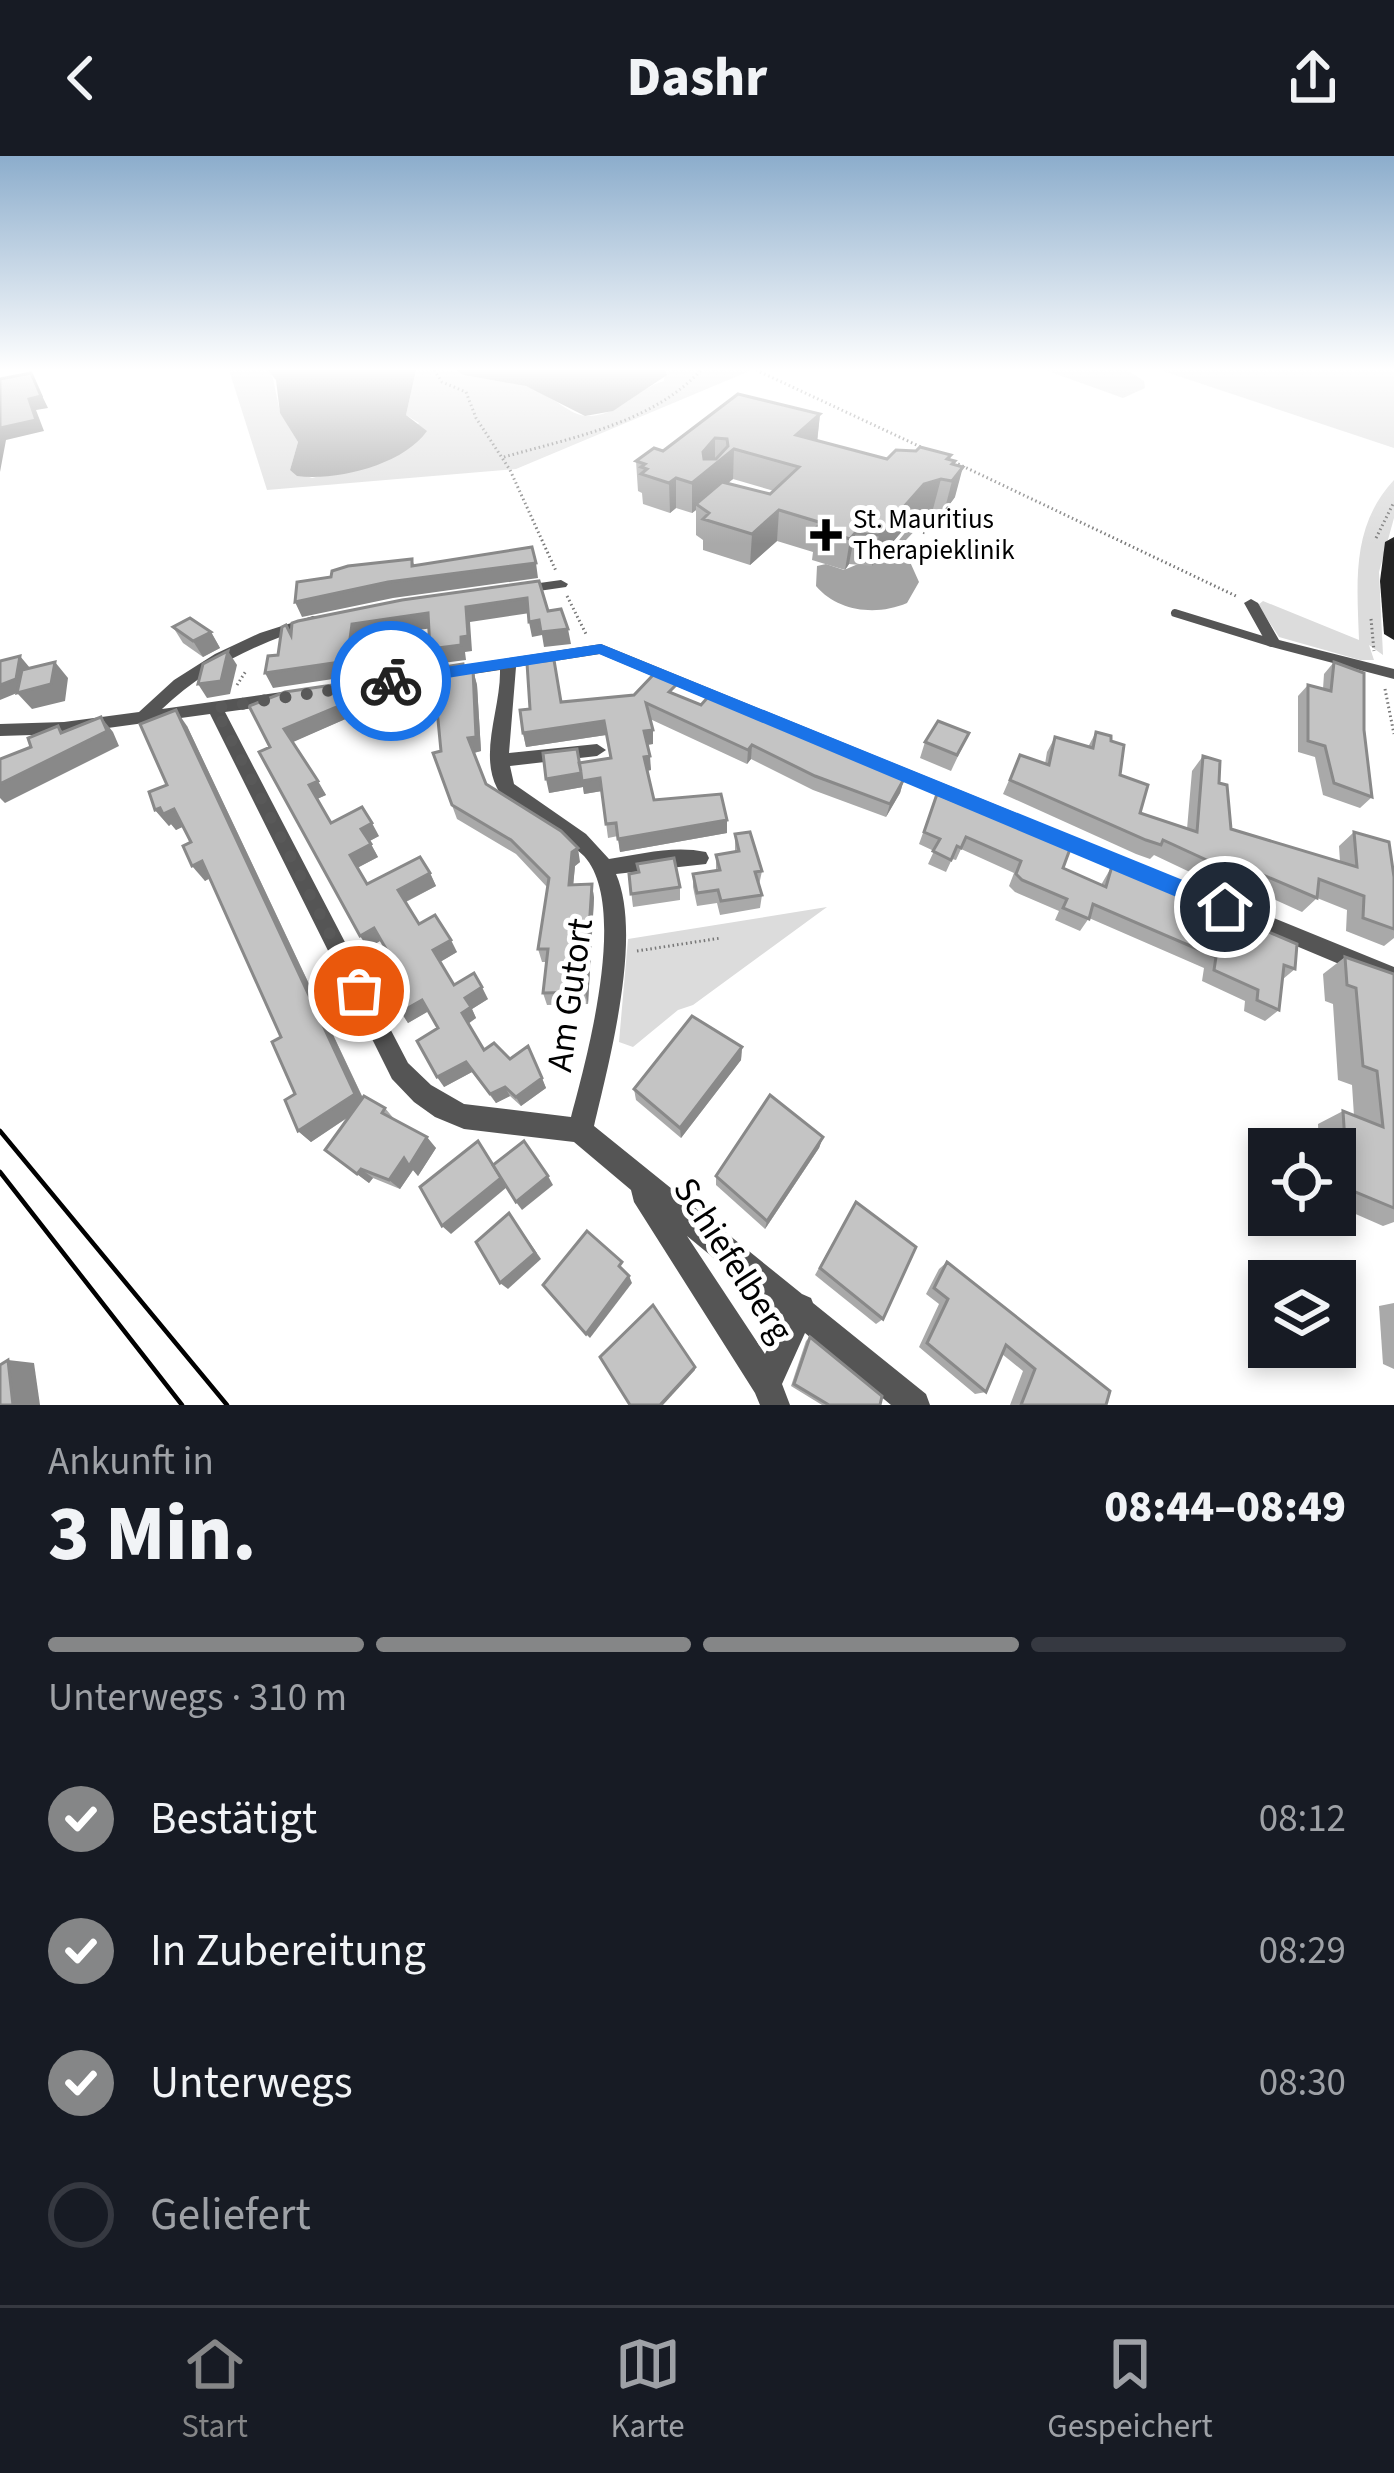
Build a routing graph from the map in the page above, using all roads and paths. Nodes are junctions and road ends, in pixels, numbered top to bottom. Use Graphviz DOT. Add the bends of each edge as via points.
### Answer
graph roads {
  1 [pos="483,428"];
  2 [pos="596,428"];
  3 [pos="882,428"];
  4 [pos="922,447"];
  5 [pos="943,457"];
  6 [pos="502,458"];
  7 [pos="906,527"];
  8 [pos="925,532"];
  9 [pos="1394,542"];
  10 [pos="947,546"];
  11 [pos="971,553"];
  12 [pos="561,584"];
  13 [pos="491,596"];
  14 [pos="1251,603"];
  15 [pos="329,618"];
  16 [pos="1390,640"];
  17 [pos="1273,643"];
  18 [pos="1372,645"];
  19 [pos="601,649"];
  20 [pos="508,664"];
  21 [pos="1387,672"];
  22 [pos="215,708"];
  23 [pos="143,718"];
  24 [pos="0,730"];
  25 [pos="1394,734"];
  26 [pos="597,750"];
  27 [pos="499,761"];
  28 [pos="699,858"];
  29 [pos="604,868"];
  30 [pos="721,938"];
  31 [pos="612,955"];
  32 [pos="1394,977"];
  33 [pos="580,1131"];
  34 [pos="634,1178"];
  35 [pos="801,1308"];
  36 [pos="771,1395"];
  37 [pos="915,1405"];
  1 -- 6 [label="path"];
  2 -- 6 [label="path"];
  3 -- 4 [label="path"];
  5 -- 14 [label="path"];
  6 -- 12 [label="path"];
  7 -- 8 [label="path"];
  9 -- 16 [label="main road"];
  10 -- 11 [label="lane"];
  12 -- 13 [label="street"];
  12 -- 19 [label="path"];
  14 -- 17 [label="street"];
  15 -- 23 [label="street" via="212,661"];
  16 -- 18 [label="path"];
  17 -- 17 [label="lane" via="1211,622 1174,613"];
  17 -- 21 [label="street"];
  19 -- 20 [label="street"];
  19 -- 32 [label="street"];
  20 -- 22 [label="street"];
  20 -- 27 [label="street"];
  21 -- 25 [label="path"];
  22 -- 23 [label="street"];
  22 -- 33 [label="street" via="400,1072 423,1099 500,1125"];
  23 -- 24 [label="street"];
  26 -- 27 [label="street"];
  27 -- 29 [label="street" via="506,788 574,832"];
  28 -- 29 [label="street"];
  29 -- 31 [label="street, Am Gutort" via="616,904"];
  30 -- 31 [label="path"];
  31 -- 33 [label="street, Am Gutort"];
  33 -- 34 [label="street, Schiefelberg"];
  34 -- 35 [label="street, Schiefelberg"];
  34 -- 36 [label="street, Schiefelberg"];
  35 -- 36 [label="street, Schiefelberg"];
  35 -- 37 [label="street, Schiefelberg"];
}
